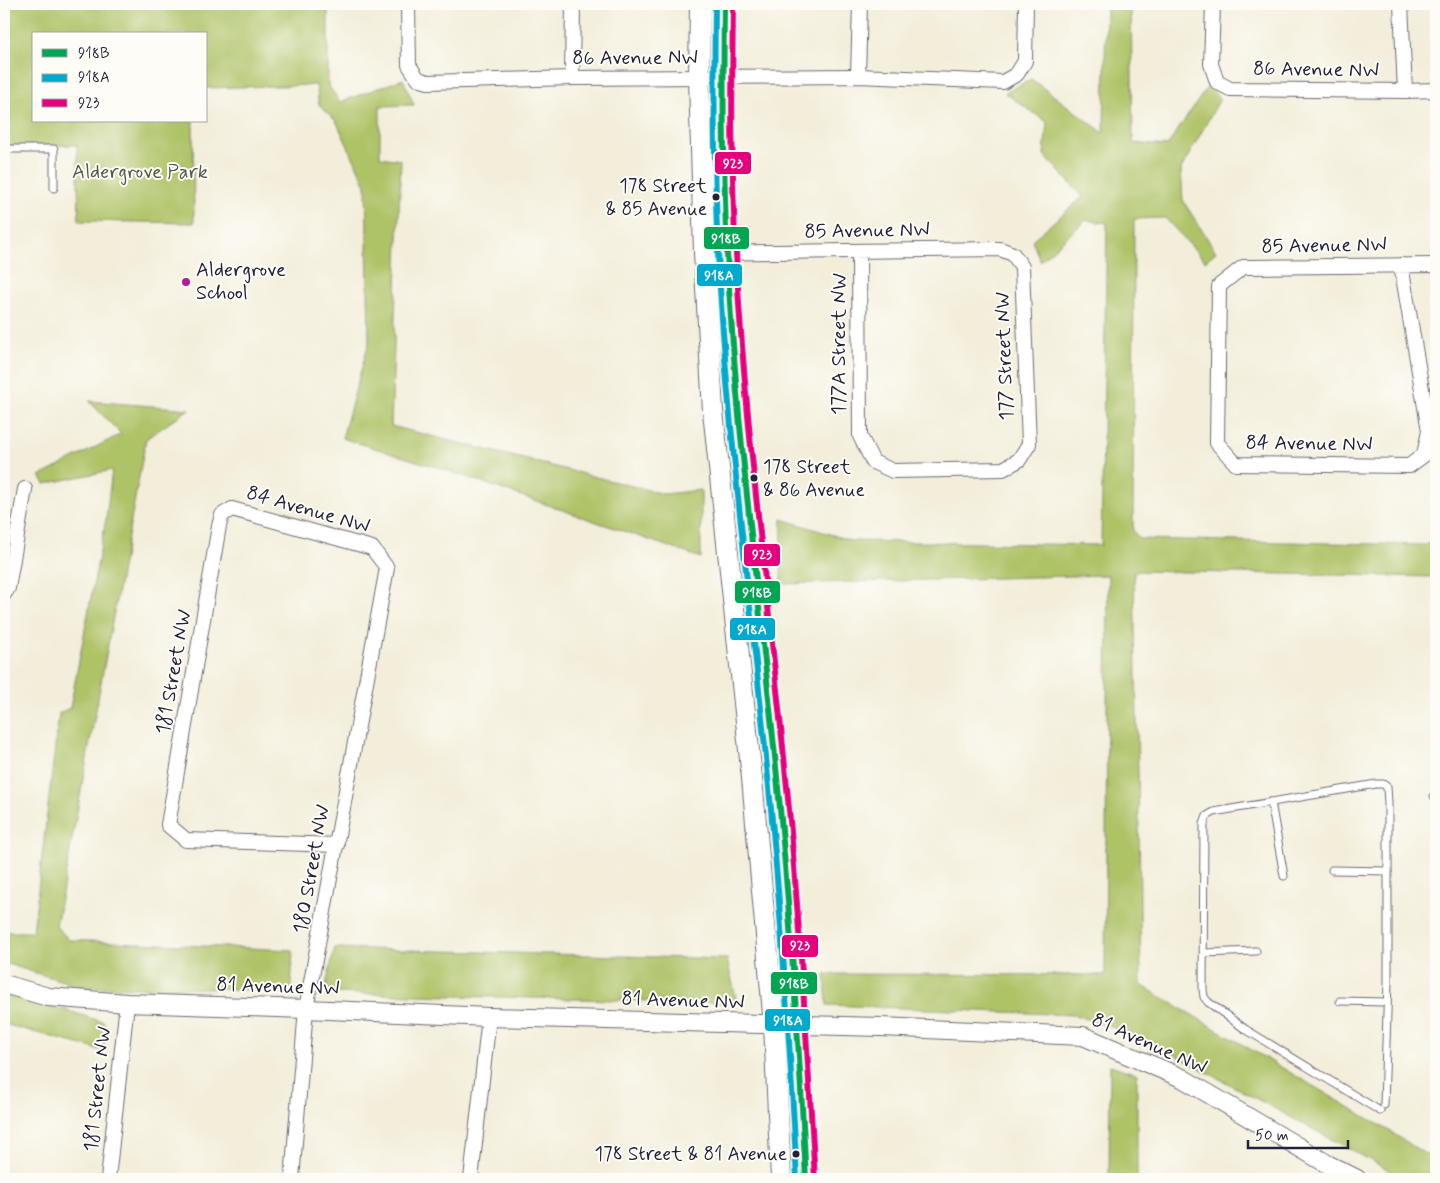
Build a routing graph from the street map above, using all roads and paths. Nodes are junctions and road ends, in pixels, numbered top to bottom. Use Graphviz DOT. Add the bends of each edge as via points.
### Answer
graph roads {
  1 [pos="408,4"];
  2 [pos="574,4"];
  3 [pos="700,4"];
  4 [pos="724,4"];
  5 [pos="860,4"];
  6 [pos="1026,4"];
  7 [pos="1213,4"];
  8 [pos="1401,4"];
  9 [pos="858,76"];
  10 [pos="572,78"];
  11 [pos="699,78"];
  12 [pos="723,78"];
  13 [pos="1436,90"];
  14 [pos="1405,91"];
  15 [pos="4,149"];
  16 [pos="54,188"];
  17 [pos="859,251"];
  18 [pos="704,252"];
  19 [pos="727,252"];
  20 [pos="1401,266"];
  21 [pos="1436,266"];
  22 [pos="1022,268"];
  23 [pos="1217,443"];
  24 [pos="1028,444"];
  25 [pos="25,489"];
  26 [pos="219,526"];
  27 [pos="387,568"];
  28 [pos="4,594"];
  29 [pos="1271,802"];
  30 [pos="337,845"];
  31 [pos="1332,870"];
  32 [pos="1388,871"];
  33 [pos="1284,876"];
  34 [pos="1256,951"];
  35 [pos="1204,953"];
  36 [pos="4,984"];
  37 [pos="1340,1002"];
  38 [pos="1386,1002"];
  39 [pos="127,1003"];
  40 [pos="306,1009"];
  41 [pos="490,1017"];
  42 [pos="774,1025"];
  43 [pos="798,1025"];
  44 [pos="108,1179"];
  45 [pos="292,1179"];
  46 [pos="471,1179"];
  47 [pos="781,1179"];
  48 [pos="806,1179"];
  49 [pos="1357,1179"];
  1 -- 10 [label="street, 86 Avenue NW" via="409,66 418,79 428,82"];
  2 -- 10 [label="street"];
  3 -- 11 [label="main road"];
  4 -- 12 [label="main road"];
  5 -- 9 [label="street"];
  6 -- 9 [label="street, 86 Avenue NW" via="1026,61 1017,74 1003,82"];
  7 -- 14 [label="street, 86 Avenue NW" via="1211,64 1217,82 1230,89"];
  8 -- 14 [label="street"];
  9 -- 12 [label="street, 86 Avenue NW"];
  10 -- 11 [label="street, 86 Avenue NW"];
  11 -- 12 [label="street, 86 Avenue NW"];
  11 -- 18 [label="main road"];
  12 -- 19 [label="main road"];
  13 -- 14 [label="street, 86 Avenue NW"];
  15 -- 16 [label="lane" via="54,148"];
  17 -- 19 [label="street, 85 Avenue NW"];
  17 -- 22 [label="street, 85 Avenue NW" via="1000,249 1013,254"];
  17 -- 24 [label="street, 177A Street NW" via="860,436 873,462 893,471 1003,469 1019,460"];
  18 -- 19 [label="street, 85 Avenue NW"];
  18 -- 42 [label="main road" via="713,410"];
  19 -- 43 [label="main road" via="750,534 777,777"];
  20 -- 21 [label="street, 85 Avenue NW"];
  20 -- 23 [label="street, 85 Avenue NW" via="1243,268 1219,286"];
  20 -- 23 [label="street, 84 Avenue NW" via="1429,431 1424,455 1409,466 1236,464"];
  22 -- 24 [label="street, 177 Street NW"];
  25 -- 28 [label="street" via="8,588"];
  26 -- 27 [label="street, 84 Avenue NW" via="222,514 232,509 372,548"];
  26 -- 30 [label="street, 181 Street NW" via="168,825 186,840"];
  27 -- 30 [label="street, 180 Street NW"];
  29 -- 32 [label="lane" via="1383,784 1387,787 1388,802"];
  29 -- 33 [label="lane"];
  29 -- 35 [label="lane" via="1207,816 1204,824"];
  30 -- 40 [label="street, 180 Street NW"];
  31 -- 32 [label="lane"];
  32 -- 38 [label="lane"];
  34 -- 35 [label="lane"];
  35 -- 38 [label="lane" via="1203,989 1208,1002 1245,1029 1382,1108"];
  36 -- 39 [label="street, 81 Avenue NW" via="48,997"];
  37 -- 38 [label="lane"];
  39 -- 40 [label="street, 81 Avenue NW"];
  39 -- 44 [label="street, 181 Street NW"];
  40 -- 41 [label="street, 81 Avenue NW"];
  40 -- 45 [label="street, 180 Street NW"];
  41 -- 42 [label="street, 81 Avenue NW"];
  41 -- 46 [label="street"];
  42 -- 43 [label="street, 81 Avenue NW"];
  42 -- 47 [label="main road"];
  43 -- 48 [label="main road"];
  43 -- 49 [label="street, 81 Avenue NW" via="1082,1036 1182,1078"];
}
